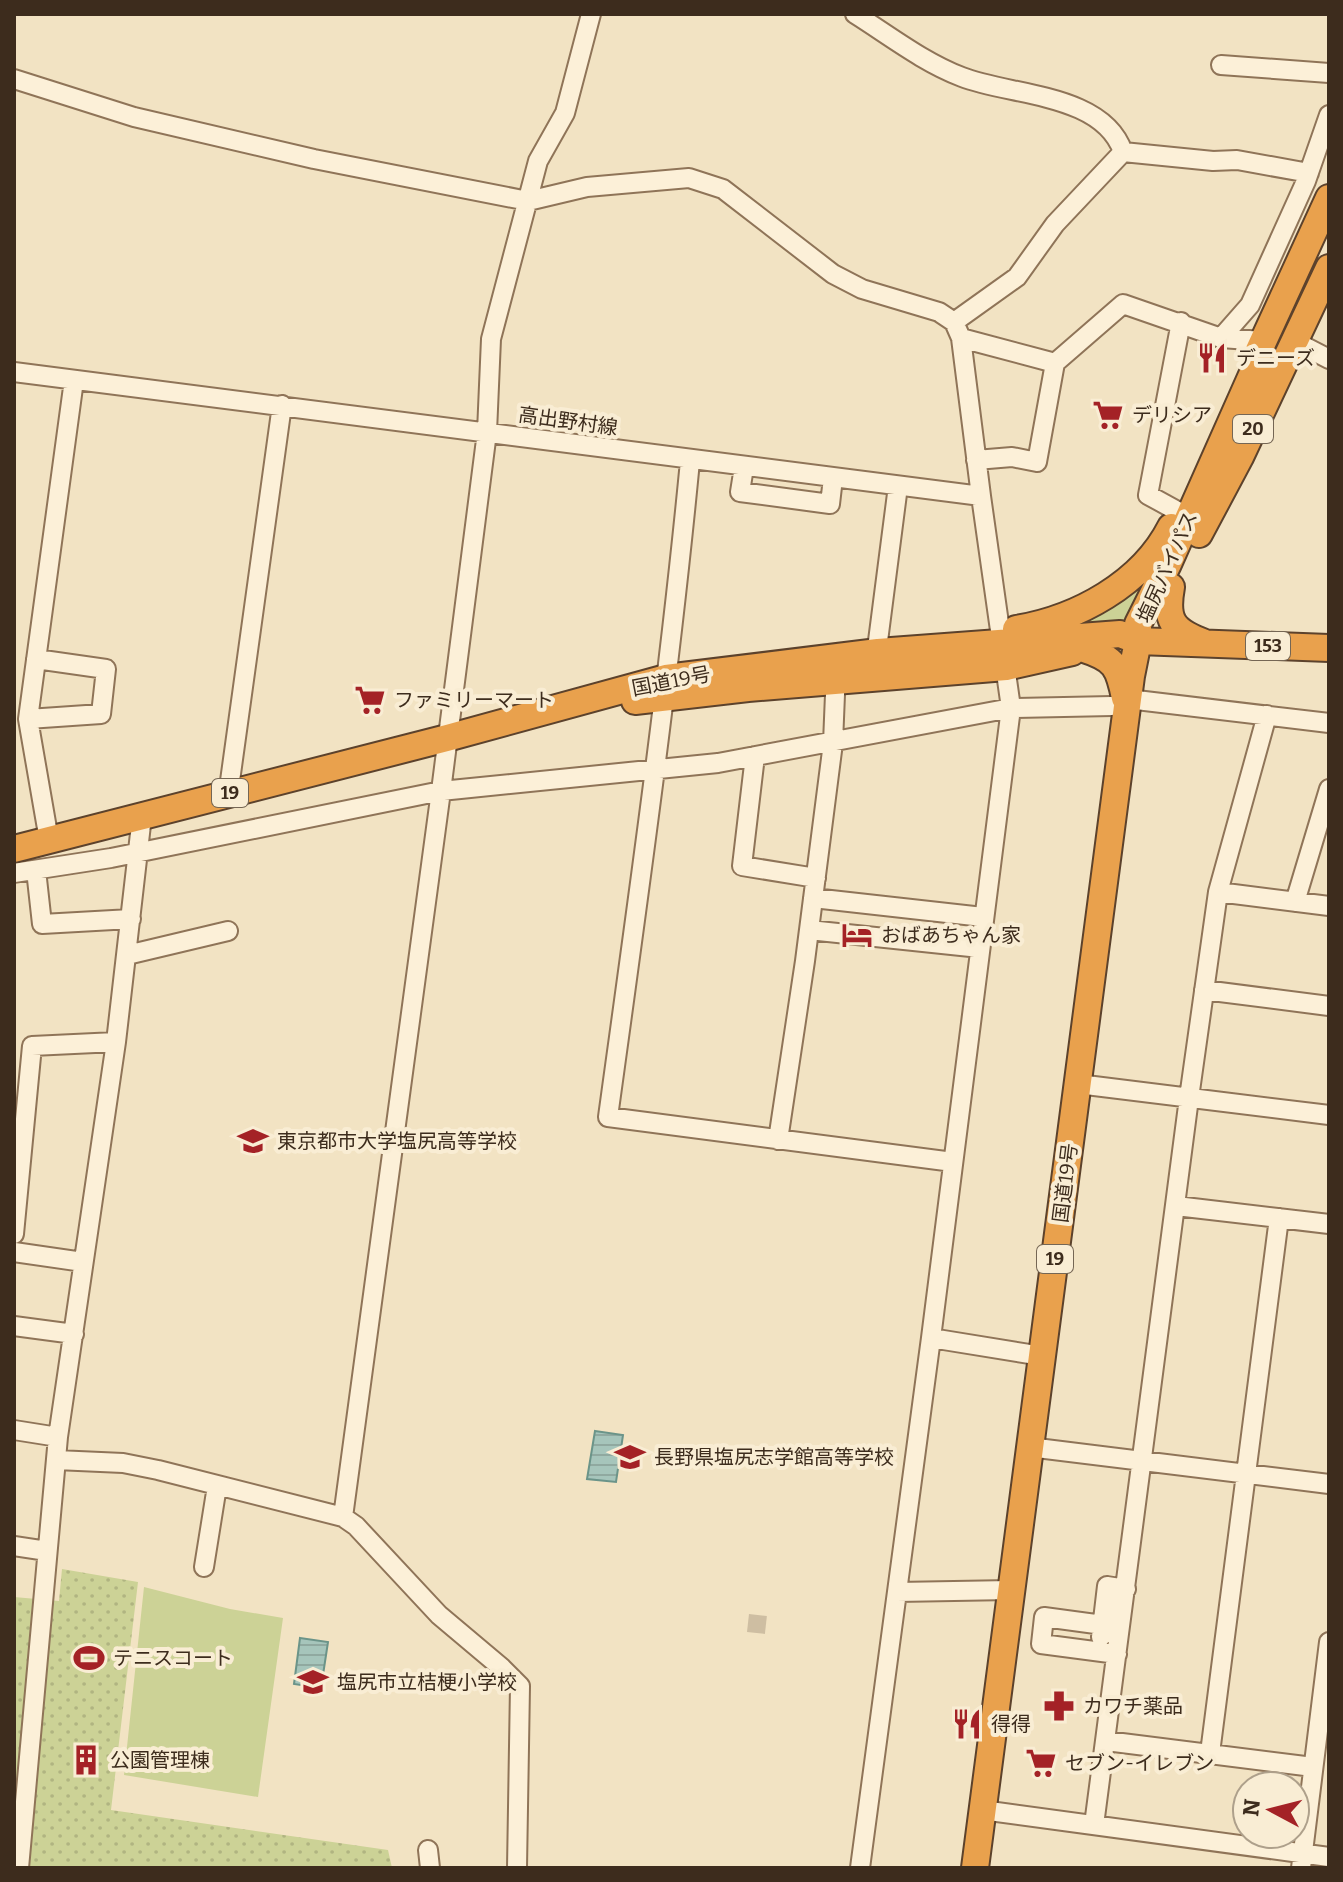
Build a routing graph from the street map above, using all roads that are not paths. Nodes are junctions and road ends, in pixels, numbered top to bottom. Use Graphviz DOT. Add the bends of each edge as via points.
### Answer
graph roads {
  1 [pos="591,14"];
  2 [pos="855,14"];
  3 [pos="1221,65"];
  4 [pos="1329,73"];
  5 [pos="14,79"];
  6 [pos="1329,115"];
  7 [pos="1123,152"];
  8 [pos="1309,173"];
  9 [pos="1329,198"];
  10 [pos="528,201"];
  11 [pos="1329,268"];
  12 [pos="1181,322"];
  13 [pos="957,330"];
  14 [pos="1221,338"];
  15 [pos="1294,341"];
  16 [pos="1259,350"];
  17 [pos="1329,359"];
  18 [pos="1055,363"];
  19 [pos="14,372"];
  20 [pos="74,380"];
  21 [pos="282,405"];
  22 [pos="487,432"];
  23 [pos="976,460"];
  24 [pos="690,461"];
  25 [pos="744,467"];
  26 [pos="833,478"];
  27 [pos="898,486"];
  28 [pos="981,496"];
  29 [pos="1179,512"];
  30 [pos="1171,587"];
  31 [pos="1138,641"];
  32 [pos="1208,644"];
  33 [pos="1003,648"];
  34 [pos="1329,648"];
  35 [pos="1084,649"];
  36 [pos="36,659"];
  37 [pos="878,665"];
  38 [pos="836,669"];
  39 [pos="666,687"];
  40 [pos="1122,705"];
  41 [pos="1011,708"];
  42 [pos="1267,715"];
  43 [pos="28,719"];
  44 [pos="1329,723"];
  45 [pos="447,738"];
  46 [pos="833,743"];
  47 [pos="755,756"];
  48 [pos="653,770"];
  49 [pos="1329,789"];
  50 [pos="441,791"];
  51 [pos="232,793"];
  52 [pos="142,816"];
  53 [pos="49,840"];
  54 [pos="14,849"];
  55 [pos="140,852"];
  56 [pos="36,870"];
  57 [pos="14,873"];
  58 [pos="816,878"];
  59 [pos="1218,892"];
  60 [pos="813,898"];
  61 [pos="1295,902"];
  62 [pos="1329,906"];
  63 [pos="983,917"];
  64 [pos="131,919"];
  65 [pos="809,930"];
  66 [pos="228,931"];
  67 [pos="980,948"];
  68 [pos="127,955"];
  69 [pos="1204,990"];
  70 [pos="1329,1006"];
  71 [pos="116,1042"];
  72 [pos="1078,1084"];
  73 [pos="1189,1098"];
  74 [pos="1329,1115"];
  75 [pos="778,1140"];
  76 [pos="953,1162"];
  77 [pos="16,1181"];
  78 [pos="1176,1206"];
  79 [pos="1279,1218"];
  80 [pos="1329,1224"];
  81 [pos="14,1234"];
  82 [pos="14,1252"];
  83 [pos="83,1262"];
  84 [pos="14,1326"];
  85 [pos="74,1334"];
  86 [pos="931,1338"];
  87 [pos="1042,1356"];
  88 [pos="14,1430"];
  89 [pos="58,1437"];
  90 [pos="1029,1447"];
  91 [pos="56,1460"];
  92 [pos="1143,1461"];
  93 [pos="1245,1473"];
  94 [pos="1329,1484"];
  95 [pos="217,1486"];
  96 [pos="343,1517"];
  97 [pos="14,1546"];
  98 [pos="47,1551"];
  99 [pos="204,1567"];
  100 [pos="1126,1589"];
  101 [pos="1011,1590"];
  102 [pos="897,1592"];
  103 [pos="1103,1625"];
  104 [pos="1329,1642"];
  105 [pos="1108,1653"];
  106 [pos="1106,1741"];
  107 [pos="1210,1753"];
  108 [pos="1313,1767"];
  109 [pos="982,1810"];
  110 [pos="1094,1825"];
  111 [pos="1329,1857"];
  112 [pos="1302,1860"];
  113 [pos="516,1865"];
  114 [pos="19,1868"];
  115 [pos="860,1868"];
  116 [pos="975,1868"];
  1 -- 10 [label="street" via="565,113 538,161"];
  2 -- 7 [label="street" via="964,78 1050,97 1094,116 1110,128"];
  3 -- 4 [label="street"];
  5 -- 10 [label="street" via="134,117"];
  6 -- 8 [label="street"];
  7 -- 8 [label="street" via="1237,160"];
  7 -- 13 [label="street" via="1055,224 1017,277"];
  8 -- 14 [label="street" via="1250,305"];
  9 -- 16 [label="highway, 塩尻バイパス / 20"];
  10 -- 13 [label="street" via="587,187 689,178 723,189 833,274 862,289 939,312"];
  10 -- 22 [label="street" via="491,339"];
  11 -- 15 [label="highway, 塩尻バイパス / 20"];
  12 -- 14 [label="street"];
  12 -- 18 [label="street" via="1123,304"];
  12 -- 29 [label="street" via="1148,495"];
  13 -- 18 [label="street"];
  13 -- 23 [label="street"];
  14 -- 16 [label="street"];
  15 -- 17 [label="street"];
  15 -- 30 [label="highway, 塩尻バイパス / 20"];
  16 -- 29 [label="highway"];
  16 -- 31 [label="highway, 塩尻バイパス / 20" via="1138,624"];
  18 -- 23 [label="street" via="1037,462 1012,457"];
  19 -- 20 [label="street, 高出野村線"];
  20 -- 21 [label="street, 高出野村線"];
  20 -- 36 [label="street"];
  21 -- 22 [label="street, 高出野村線"];
  21 -- 51 [label="street"];
  22 -- 24 [label="street, 高出野村線"];
  22 -- 45 [label="street"];
  23 -- 28 [label="street"];
  24 -- 25 [label="street, 高出野村線"];
  24 -- 39 [label="street"];
  25 -- 26 [label="street, 高出野村線"];
  25 -- 26 [label="street" via="740,492 830,504"];
  26 -- 27 [label="street, 高出野村線"];
  27 -- 28 [label="street, 高出野村線"];
  27 -- 37 [label="street"];
  28 -- 33 [label="street"];
  29 -- 33 [label="highway" via="1150,558 1117,587"];
  30 -- 31 [label="highway, 塩尻バイパス / 20"];
  30 -- 32 [label="highway" via="1170,618 1189,637"];
  31 -- 32 [label="highway, 153"];
  31 -- 33 [label="highway, 国道19号 / 19" via="1120,634"];
  31 -- 35 [label="highway, 国道19号 / 19"];
  31 -- 40 [label="highway, 国道19号 / 19"];
  32 -- 34 [label="highway, 153"];
  33 -- 35 [label="highway, 国道19号 / 19"];
  33 -- 37 [label="highway, 国道19号 / 19"];
  33 -- 37 [label="highway"];
  33 -- 41 [label="street"];
  35 -- 40 [label="highway" via="1116,666"];
  36 -- 43 [label="street"];
  36 -- 43 [label="street" via="106,669 101,714"];
  37 -- 38 [label="highway, 国道19号 / 19"];
  38 -- 39 [label="highway, 国道19号 / 19"];
  38 -- 46 [label="street"];
  39 -- 45 [label="highway, 国道19号 / 19" via="598,707"];
  39 -- 48 [label="street"];
  40 -- 41 [label="street"];
  40 -- 42 [label="street"];
  40 -- 72 [label="highway, 国道19号 / 19"];
  41 -- 46 [label="street"];
  41 -- 63 [label="street"];
  42 -- 44 [label="street"];
  42 -- 59 [label="street"];
  43 -- 53 [label="street"];
  45 -- 50 [label="street"];
  45 -- 51 [label="highway, 国道19号 / 19"];
  46 -- 47 [label="street"];
  46 -- 58 [label="street"];
  47 -- 48 [label="street"];
  47 -- 58 [label="street" via="742,866"];
  48 -- 50 [label="street"];
  48 -- 75 [label="street" via="608,1117"];
  49 -- 61 [label="street"];
  50 -- 55 [label="street"];
  50 -- 96 [label="street"];
  51 -- 52 [label="highway, 国道19号 / 19"];
  52 -- 53 [label="highway, 国道19号 / 19"];
  52 -- 55 [label="street"];
  53 -- 54 [label="highway, 国道19号 / 19"];
  55 -- 56 [label="street"];
  55 -- 64 [label="street"];
  56 -- 57 [label="street"];
  56 -- 64 [label="street" via="42,924"];
  58 -- 60 [label="street"];
  59 -- 61 [label="street"];
  59 -- 69 [label="street"];
  60 -- 63 [label="street"];
  60 -- 65 [label="street"];
  61 -- 62 [label="street"];
  63 -- 67 [label="street"];
  64 -- 68 [label="street"];
  65 -- 67 [label="street"];
  65 -- 75 [label="street"];
  66 -- 68 [label="street"];
  67 -- 76 [label="street"];
  68 -- 71 [label="street"];
  69 -- 70 [label="street"];
  69 -- 73 [label="street"];
  71 -- 77 [label="street" via="32,1046"];
  71 -- 83 [label="street"];
  72 -- 73 [label="street"];
  72 -- 87 [label="highway, 国道19号 / 19"];
  73 -- 74 [label="street"];
  73 -- 78 [label="street"];
  75 -- 76 [label="street"];
  76 -- 86 [label="street"];
  77 -- 81 [label="street"];
  78 -- 79 [label="street"];
  78 -- 92 [label="street"];
  79 -- 80 [label="street"];
  79 -- 93 [label="street"];
  82 -- 83 [label="street"];
  83 -- 85 [label="street"];
  84 -- 85 [label="street"];
  85 -- 89 [label="street"];
  86 -- 87 [label="street"];
  86 -- 102 [label="street"];
  87 -- 90 [label="highway, 国道19号 / 19"];
  88 -- 89 [label="street"];
  89 -- 91 [label="street"];
  90 -- 92 [label="street"];
  90 -- 101 [label="highway, 国道19号 / 19"];
  91 -- 95 [label="street" via="123,1463"];
  91 -- 98 [label="street"];
  92 -- 93 [label="street"];
  92 -- 100 [label="street"];
  93 -- 94 [label="street"];
  93 -- 107 [label="street"];
  95 -- 96 [label="street"];
  95 -- 99 [label="street"];
  96 -- 113 [label="street" via="439,1615 520,1686"];
  97 -- 98 [label="street"];
  98 -- 114 [label="street"];
  100 -- 103 [label="street" via="1107,1586"];
  100 -- 105 [label="street"];
  101 -- 102 [label="street"];
  101 -- 109 [label="highway, 国道19号 / 19"];
  102 -- 115 [label="street"];
  103 -- 105 [label="street"];
  103 -- 105 [label="street" via="1044,1617 1041,1644"];
  104 -- 108 [label="street"];
  105 -- 106 [label="street"];
  106 -- 107 [label="street"];
  106 -- 110 [label="street"];
  107 -- 108 [label="street"];
  108 -- 112 [label="street"];
  109 -- 110 [label="street"];
  109 -- 116 [label="highway, 国道19号 / 19"];
  110 -- 112 [label="street"];
  111 -- 112 [label="street"];
}
